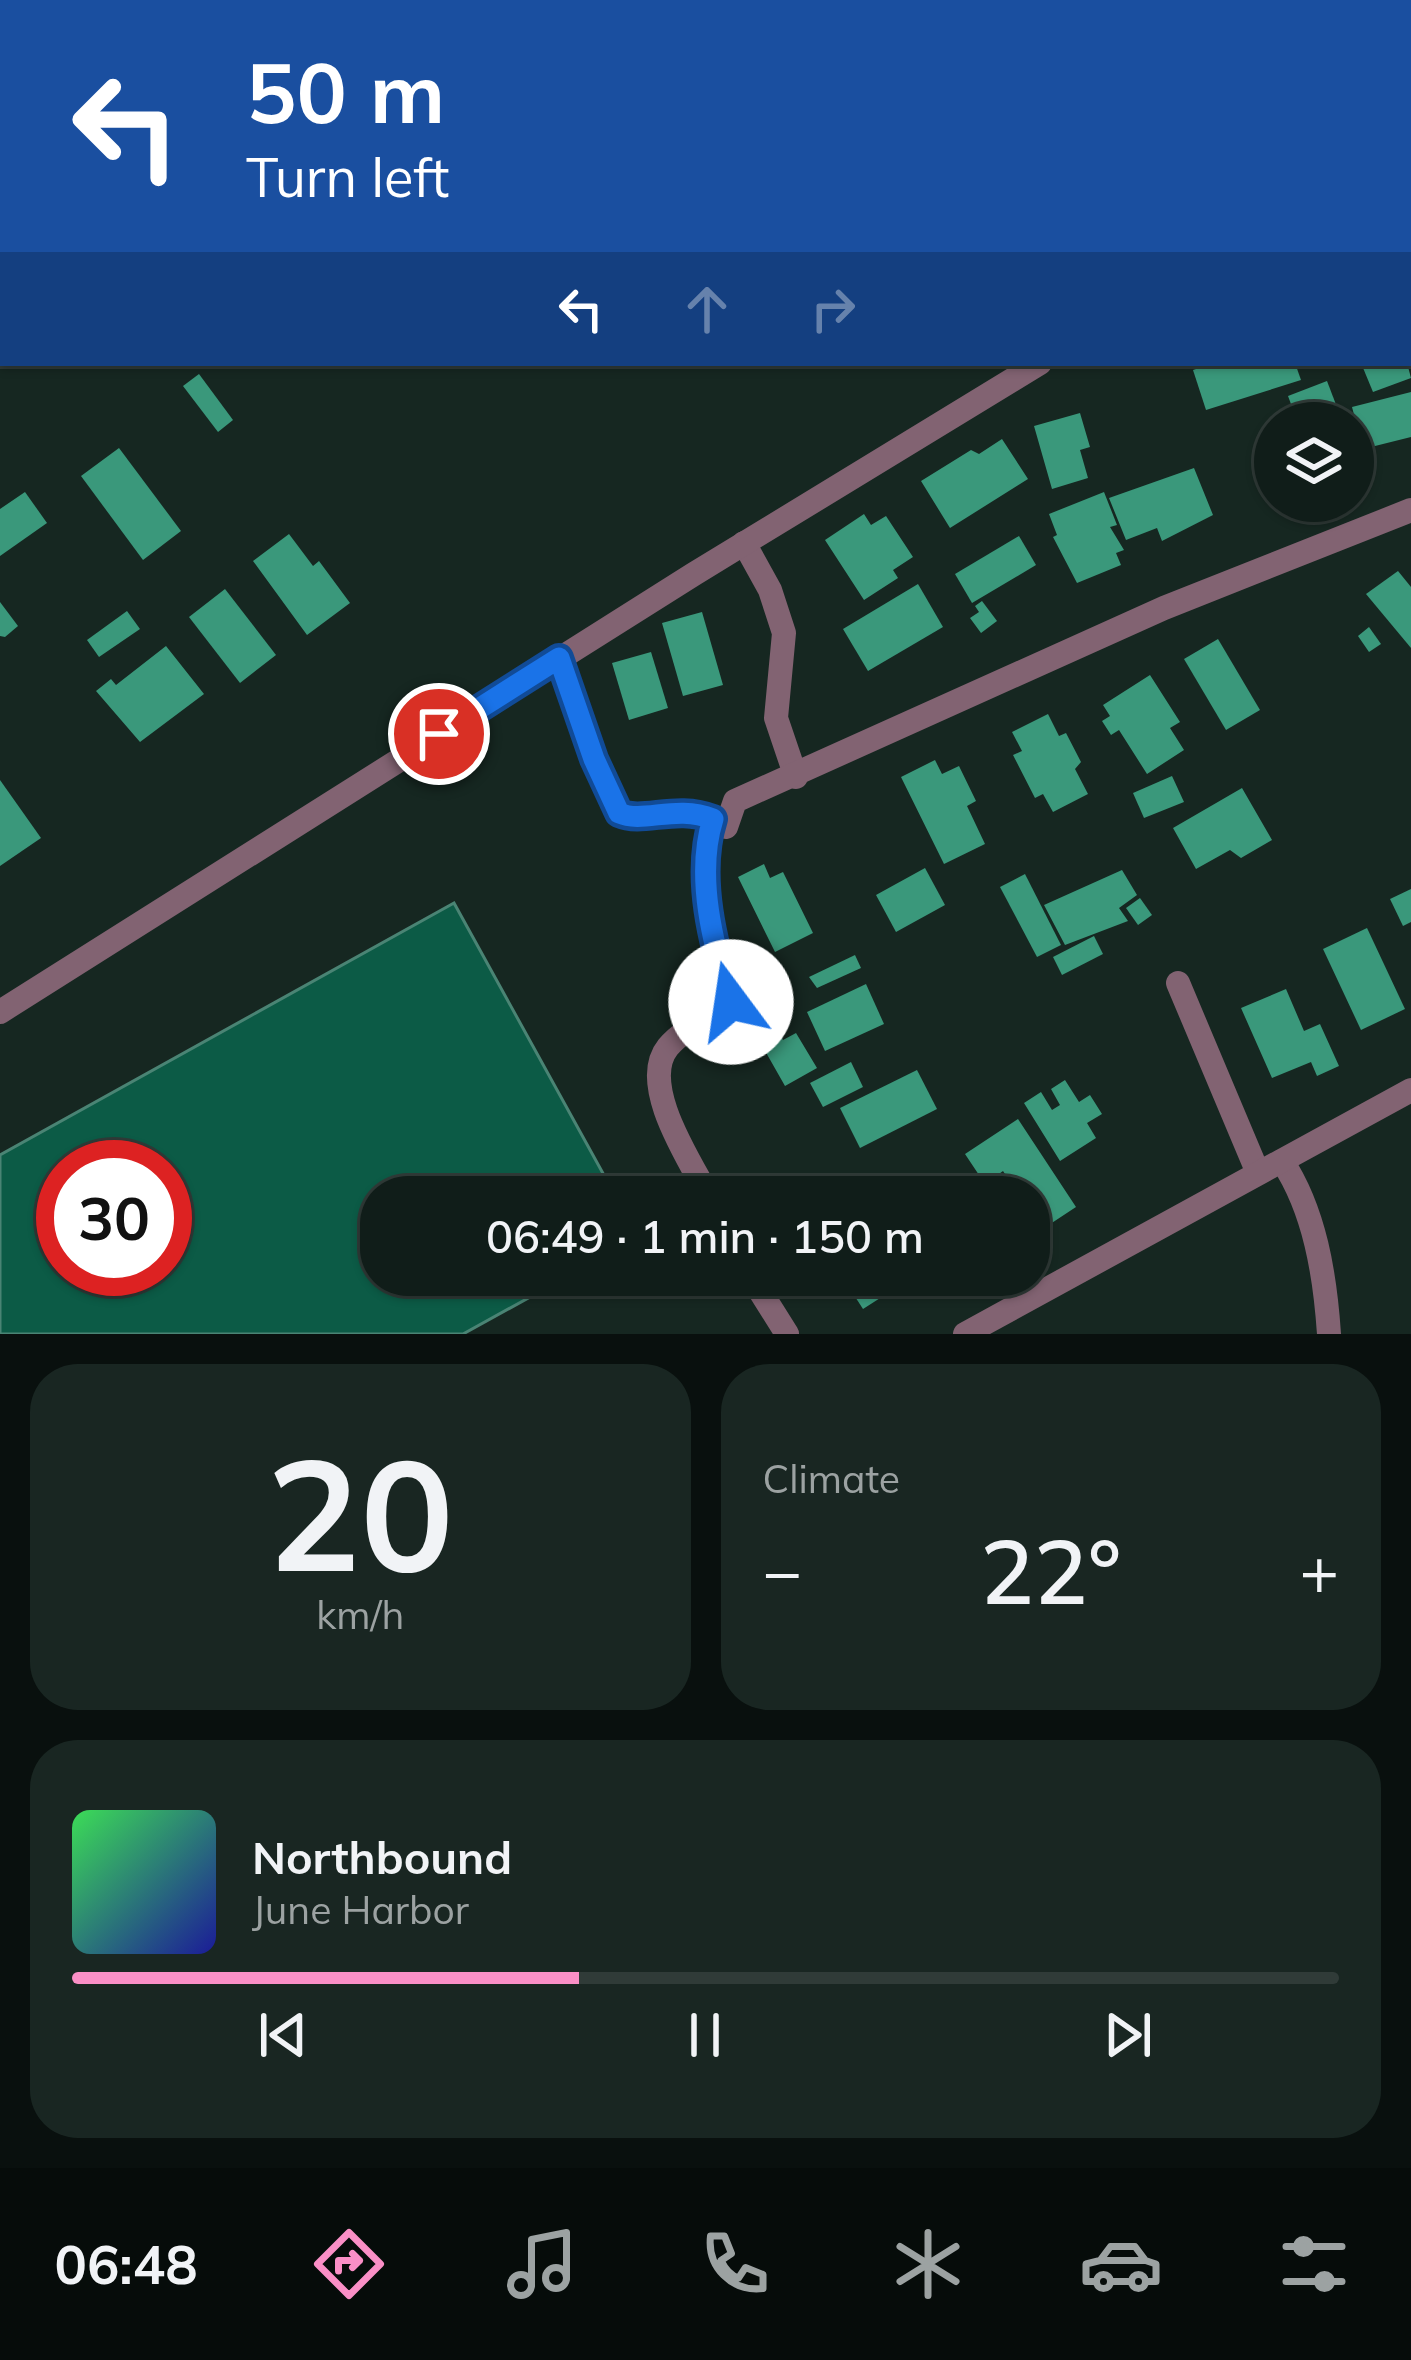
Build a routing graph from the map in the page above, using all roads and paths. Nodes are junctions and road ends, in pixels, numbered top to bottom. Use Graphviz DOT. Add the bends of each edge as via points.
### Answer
graph roads {
  1 [pos="1035,366"];
  2 [pos="1411,510"];
  3 [pos="744,543"];
  4 [pos="559,658"];
  5 [pos="796,777"];
  6 [pos="713,819"];
  7 [pos="1178,983"];
  8 [pos="0,1012"];
  9 [pos="1411,1090"];
  10 [pos="1282,1161"];
  11 [pos="1258,1173"];
  12 [pos="699,1176"];
  13 [pos="763,1296"];
  14 [pos="787,1334"];
  15 [pos="965,1334"];
  16 [pos="1329,1334"];
  1 -- 3 [label="street"];
  2 -- 5 [label="street" via="1164,608"];
  3 -- 4 [label="street"];
  3 -- 5 [label="street" via="784,633 776,718"];
  4 -- 6 [label="street" via="619,813 632,819 694,811"];
  4 -- 8 [label="street"];
  5 -- 6 [label="street" via="735,801 726,827"];
  6 -- 12 [label="street" via="704,848 707,898 731,1002 668,1047 657,1089"];
  7 -- 11 [label="street"];
  9 -- 10 [label="street"];
  10 -- 11 [label="street"];
  10 -- 16 [label="street" via="1298,1185 1324,1276"];
  11 -- 15 [label="street"];
  13 -- 14 [label="street"];
}
